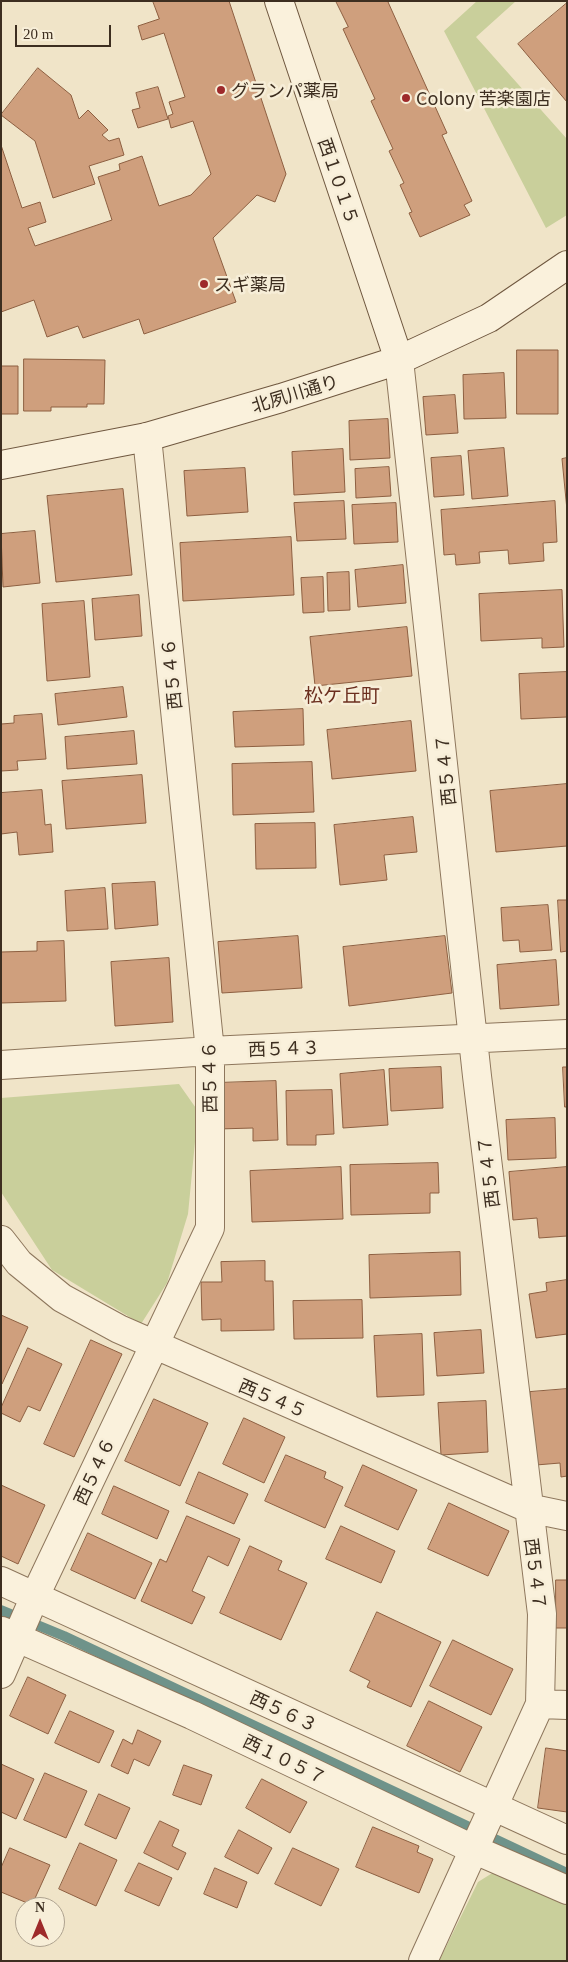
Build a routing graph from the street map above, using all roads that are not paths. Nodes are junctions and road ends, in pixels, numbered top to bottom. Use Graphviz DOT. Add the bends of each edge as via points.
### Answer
graph roads {
  1 [pos="279,1"];
  2 [pos="567,265"];
  3 [pos="399,360"];
  4 [pos="147,437"];
  5 [pos="1,466"];
  6 [pos="567,1034"];
  7 [pos="475,1040"];
  8 [pos="210,1051"];
  9 [pos="1,1065"];
  10 [pos="1,1240"];
  11 [pos="154,1346"];
  12 [pos="528,1508"];
  13 [pos="567,1516"];
  14 [pos="1,1581"];
  15 [pos="21,1622"];
  16 [pos="1,1674"];
  17 [pos="540,1704"];
  18 [pos="567,1705"];
  19 [pos="483,1829"];
  20 [pos="567,1840"];
  21 [pos="567,1890"];
  22 [pos="423,1961"];
  1 -- 3 [label="street, 西１０１５"];
  2 -- 3 [label="street, 北夙川通り" via="489,318"];
  3 -- 4 [label="street, 北夙川通り"];
  3 -- 7 [label="street, 西５４７"];
  4 -- 5 [label="street, 北夙川通り"];
  4 -- 8 [label="street, 西５４６"];
  6 -- 7 [label="street, 西５４３"];
  7 -- 8 [label="street, 西５４３"];
  7 -- 12 [label="street, 西５４７"];
  8 -- 9 [label="street, 西５４３"];
  8 -- 11 [label="street, 西５４６" via="210,1228"];
  10 -- 11 [label="street, 西５４５" via="19,1263 62,1298"];
  11 -- 12 [label="street, 西５４５"];
  11 -- 15 [label="street, 西５４６"];
  12 -- 13 [label="street, 西５４５"];
  12 -- 17 [label="street, 西５４７" via="542,1614"];
  14 -- 15 [label="street, 西５６３"];
  15 -- 16 [label="street, 西５４６"];
  15 -- 19 [label="street, 西５６３"];
  15 -- 19 [label="street, 西１０５７" via="201,1719"];
  17 -- 18 [label="street"];
  17 -- 19 [label="street, 西５４７"];
  19 -- 20 [label="street, 西５６３"];
  19 -- 21 [label="street, 西１０５７"];
  19 -- 22 [label="street, 西５４７"];
}
